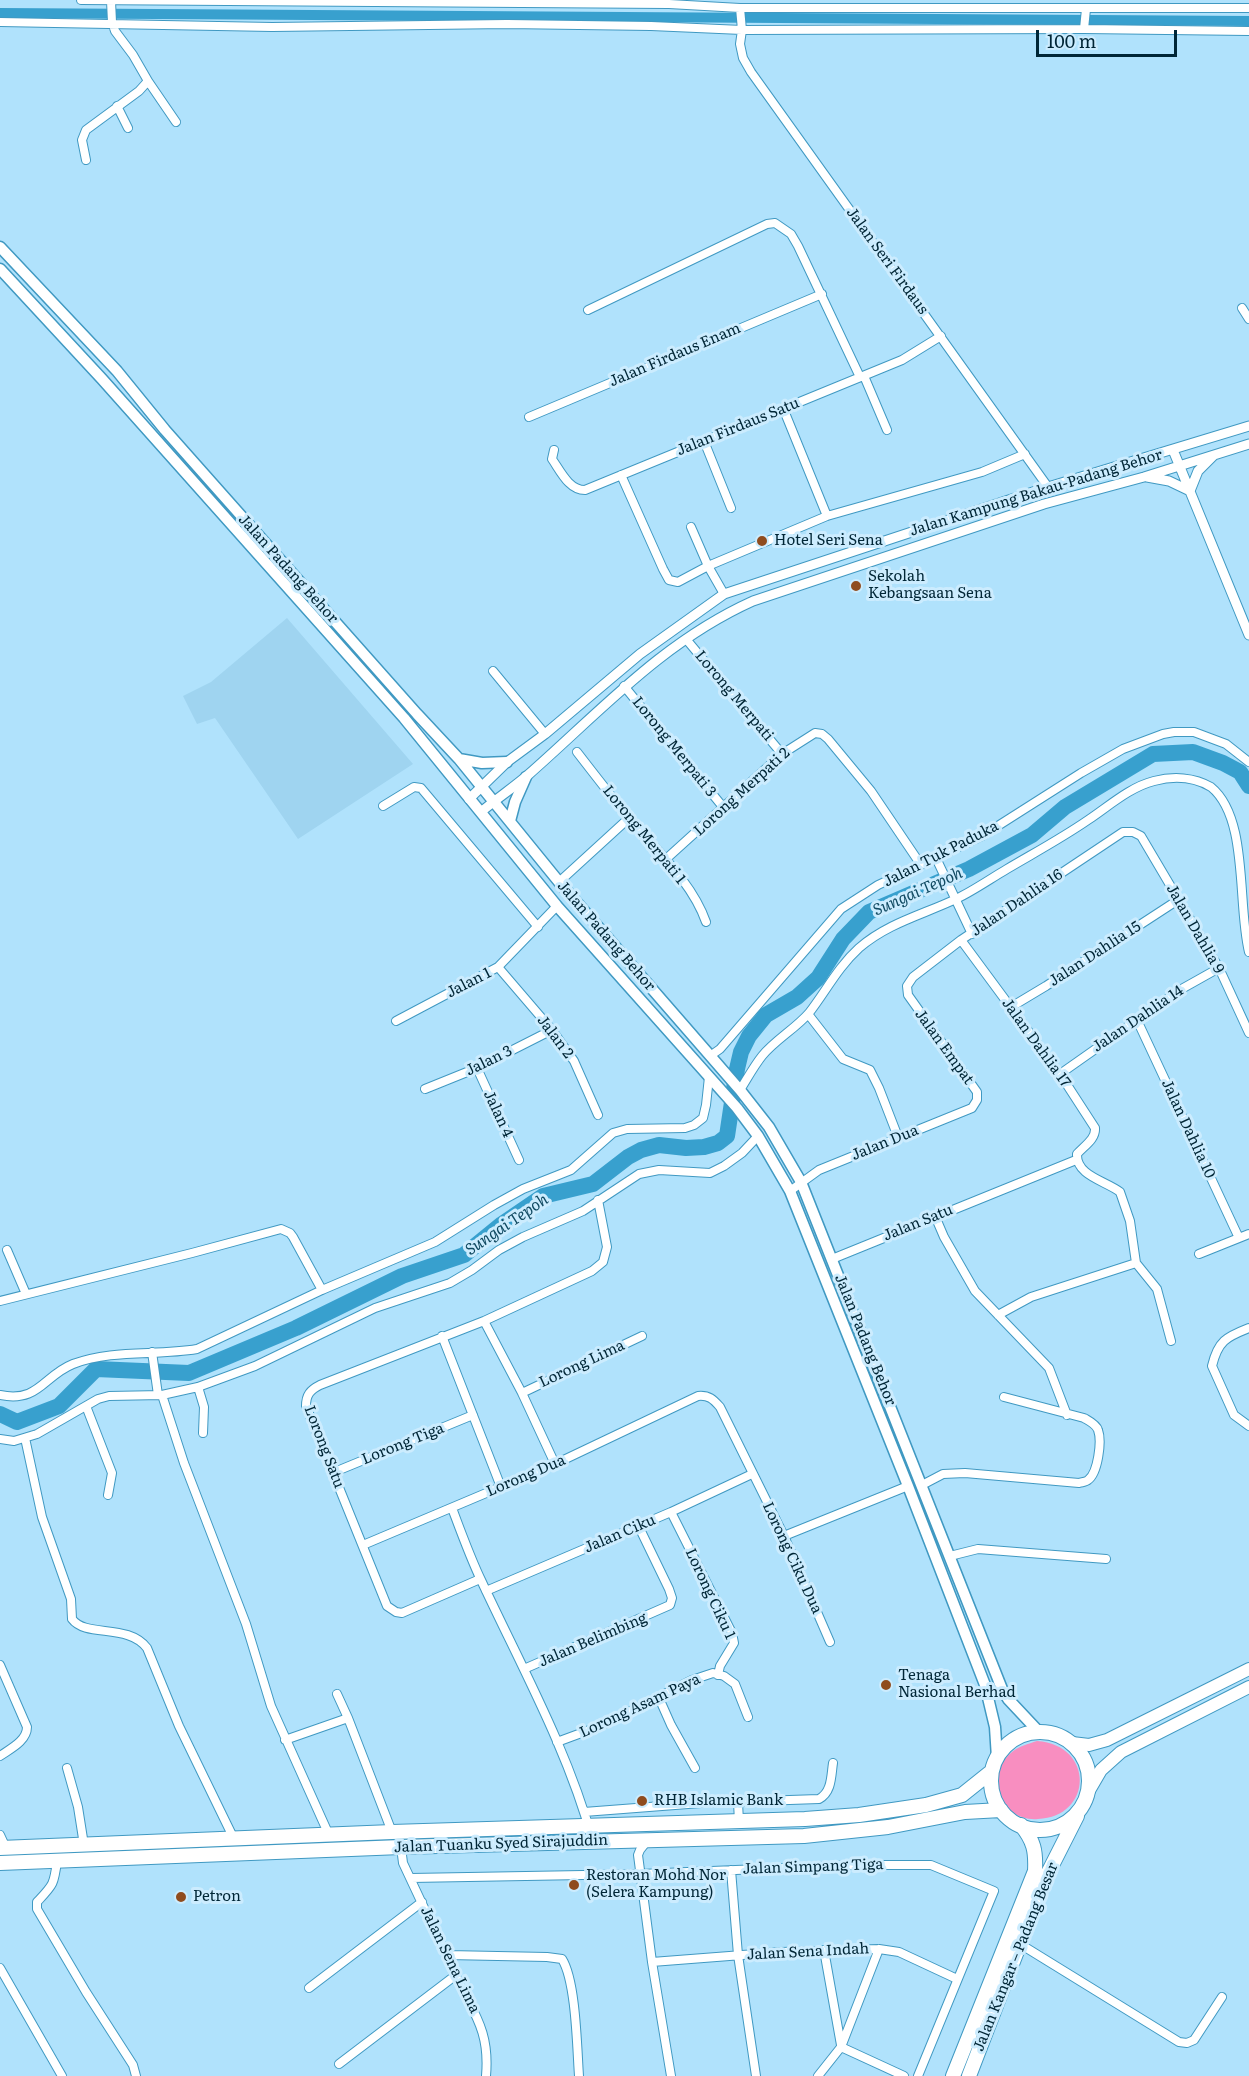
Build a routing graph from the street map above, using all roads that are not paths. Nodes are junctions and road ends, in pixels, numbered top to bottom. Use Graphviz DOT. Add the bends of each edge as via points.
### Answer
graph roads {
  1 [pos="81,0"];
  2 [pos="672,2"];
  3 [pos="111,4"];
  4 [pos="1249,8"];
  5 [pos="740,9"];
  6 [pos="1085,10"];
  7 [pos="0,22"];
  8 [pos="112,23"];
  9 [pos="1084,28"];
  10 [pos="742,29"];
  11 [pos="1249,32"];
  12 [pos="148,81"];
  13 [pos="117,106"];
  14 [pos="176,122"];
  15 [pos="128,128"];
  16 [pos="86,160"];
  17 [pos="0,247"];
  18 [pos="0,268"];
  19 [pos="822,294"];
  20 [pos="1242,308"];
  21 [pos="588,310"];
  22 [pos="1249,319"];
  23 [pos="941,336"];
  24 [pos="862,376"];
  25 [pos="783,408"];
  26 [pos="529,417"];
  27 [pos="1249,426"];
  28 [pos="887,430"];
  29 [pos="704,441"];
  30 [pos="1249,444"];
  31 [pos="554,450"];
  32 [pos="1173,450"];
  33 [pos="1025,454"];
  34 [pos="1216,454"];
  35 [pos="1180,465"];
  36 [pos="621,475"];
  37 [pos="1144,477"];
  38 [pos="1048,487"];
  39 [pos="1190,491"];
  40 [pos="731,508"];
  41 [pos="827,516"];
  42 [pos="691,527"];
  43 [pos="708,566"];
  44 [pos="724,594"];
  45 [pos="1249,635"];
  46 [pos="686,639"];
  47 [pos="493,671"];
  48 [pos="624,686"];
  49 [pos="545,734"];
  50 [pos="577,752"];
  51 [pos="782,754"];
  52 [pos="459,759"];
  53 [pos="507,762"];
  54 [pos="1249,762"];
  55 [pos="526,777"];
  56 [pos="482,788"];
  57 [pos="469,799"];
  58 [pos="494,801"];
  59 [pos="383,806"];
  60 [pos="723,807"];
  61 [pos="481,812"];
  62 [pos="629,818"];
  63 [pos="510,821"];
  64 [pos="1133,831"];
  65 [pos="936,858"];
  66 [pos="666,859"];
  67 [pos="921,865"];
  68 [pos="559,882"];
  69 [pos="955,900"];
  70 [pos="1178,900"];
  71 [pos="557,906"];
  72 [pos="706,922"];
  73 [pos="537,927"];
  74 [pos="972,934"];
  75 [pos="961,940"];
  76 [pos="1249,952"];
  77 [pos="498,967"];
  78 [pos="1219,968"];
  79 [pos="906,986"];
  80 [pos="1011,1006"];
  81 [pos="808,1014"];
  82 [pos="1137,1020"];
  83 [pos="396,1021"];
  84 [pos="552,1030"];
  85 [pos="1249,1033"];
  86 [pos="712,1059"];
  87 [pos="477,1068"];
  88 [pos="1060,1074"];
  89 [pos="712,1080"];
  90 [pos="425,1089"];
  91 [pos="740,1090"];
  92 [pos="972,1108"];
  93 [pos="598,1115"];
  94 [pos="758,1136"];
  95 [pos="898,1137"];
  96 [pos="519,1160"];
  97 [pos="1076,1160"];
  98 [pos="801,1182"];
  99 [pos="790,1191"];
  100 [pos="598,1200"];
  101 [pos="935,1216"];
  102 [pos="1249,1234"];
  103 [pos="1239,1238"];
  104 [pos="7,1250"];
  105 [pos="1199,1254"];
  106 [pos="832,1258"];
  107 [pos="1136,1263"];
  108 [pos="322,1290"];
  109 [pos="26,1294"];
  110 [pos="0,1301"];
  111 [pos="998,1315"];
  112 [pos="484,1321"];
  113 [pos="1249,1328"];
  114 [pos="442,1336"];
  115 [pos="642,1336"];
  116 [pos="1171,1341"];
  117 [pos="152,1352"];
  118 [pos="198,1387"];
  119 [pos="522,1392"];
  120 [pos="159,1393"];
  121 [pos="0,1395"];
  122 [pos="1004,1397"];
  123 [pos="687,1401"];
  124 [pos="86,1406"];
  125 [pos="473,1415"];
  126 [pos="1067,1415"];
  127 [pos="1249,1426"];
  128 [pos="203,1433"];
  129 [pos="25,1438"];
  130 [pos="0,1439"];
  131 [pos="555,1464"];
  132 [pos="332,1473"];
  133 [pos="752,1474"];
  134 [pos="922,1485"];
  135 [pos="908,1486"];
  136 [pos="501,1487"];
  137 [pos="108,1495"];
  138 [pos="452,1508"];
  139 [pos="671,1512"];
  140 [pos="638,1526"];
  141 [pos="784,1536"];
  142 [pos="363,1545"];
  143 [pos="950,1556"];
  144 [pos="1106,1558"];
  145 [pos="480,1579"];
  146 [pos="486,1591"];
  147 [pos="830,1642"];
  148 [pos="0,1665"];
  149 [pos="524,1669"];
  150 [pos="1249,1669"];
  151 [pos="721,1675"];
  152 [pos="1249,1687"];
  153 [pos="337,1694"];
  154 [pos="659,1698"];
  155 [pos="748,1716"];
  156 [pos="348,1718"];
  157 [pos="1039,1732"];
  158 [pos="285,1740"];
  159 [pos="557,1742"];
  160 [pos="1072,1743"];
  161 [pos="0,1756"];
  162 [pos="997,1758"];
  163 [pos="833,1763"];
  164 [pos="67,1768"];
  165 [pos="695,1768"];
  166 [pos="992,1771"];
  167 [pos="1085,1800"];
  168 [pos="738,1802"];
  169 [pos="1001,1810"];
  170 [pos="584,1812"];
  171 [pos="739,1822"];
  172 [pos="1020,1824"];
  173 [pos="589,1827"];
  174 [pos="397,1832"];
  175 [pos="329,1835"];
  176 [pos="234,1839"];
  177 [pos="647,1841"];
  178 [pos="593,1842"];
  179 [pos="2,1844"];
  180 [pos="84,1845"];
  181 [pos="401,1847"];
  182 [pos="131,1850"];
  183 [pos="57,1861"];
  184 [pos="0,1863"];
  185 [pos="731,1870"];
  186 [pos="640,1874"];
  187 [pos="411,1878"];
  188 [pos="422,1902"];
  189 [pos="1020,1944"];
  190 [pos="879,1949"];
  191 [pos="824,1950"];
  192 [pos="448,1955"];
  193 [pos="738,1955"];
  194 [pos="652,1962"];
  195 [pos="0,1968"];
  196 [pos="456,1975"];
  197 [pos="957,1979"];
  198 [pos="309,1988"];
  199 [pos="1222,1997"];
  200 [pos="841,2047"];
  201 [pos="339,2064"];
  202 [pos="62,2076"];
  203 [pos="136,2076"];
  204 [pos="486,2076"];
  205 [pos="579,2076"];
  206 [pos="671,2076"];
  207 [pos="756,2076"];
  208 [pos="818,2076"];
  209 [pos="904,2076"];
  210 [pos="918,2076"];
  211 [pos="953,2076"];
  212 [pos="969,2076"];
  1 -- 3 [label="street"];
  2 -- 3 [label="street"];
  2 -- 5 [label="street"];
  3 -- 8 [label="street"];
  4 -- 6 [label="street"];
  5 -- 6 [label="street"];
  5 -- 10 [label="street, Jalan Seri Firdaus"];
  6 -- 9 [label="street"];
  7 -- 8 [label="street"];
  8 -- 10 [label="street"];
  8 -- 12 [label="street"];
  9 -- 10 [label="street"];
  9 -- 11 [label="street"];
  10 -- 23 [label="street, Jalan Seri Firdaus" via="740,44 751,72"];
  12 -- 13 [label="street"];
  12 -- 14 [label="street"];
  13 -- 15 [label="street"];
  13 -- 16 [label="street" via="83,135"];
  17 -- 52 [label="main road, Jalan Padang Behor" via="117,372"];
  18 -- 57 [label="main road, Jalan Padang Behor" via="404,718"];
  19 -- 21 [label="street" via="791,234 776,223"];
  19 -- 24 [label="street"];
  19 -- 26 [label="street, Jalan Firdaus Enam"];
  20 -- 22 [label="street"];
  23 -- 24 [label="street, Jalan Firdaus Satu" via="902,360"];
  23 -- 33 [label="street, Jalan Seri Firdaus"];
  24 -- 25 [label="street, Jalan Firdaus Satu"];
  24 -- 28 [label="street"];
  25 -- 29 [label="street, Jalan Firdaus Satu"];
  25 -- 41 [label="street"];
  27 -- 32 [label="street, Jalan Kampung Bakau-Padang Behor"];
  29 -- 36 [label="street, Jalan Firdaus Satu"];
  29 -- 40 [label="street"];
  30 -- 34 [label="street, Jalan Kampung Bakau-Padang Behor"];
  31 -- 36 [label="street, Jalan Firdaus Satu" via="552,459 578,490"];
  32 -- 35 [label="street"];
  32 -- 38 [label="street, Jalan Kampung Bakau-Padang Behor"];
  33 -- 38 [label="street, Jalan Seri Firdaus"];
  33 -- 41 [label="street" via="982,472"];
  34 -- 35 [label="street, Jalan Kampung Bakau-Padang Behor"];
  34 -- 39 [label="street" via="1198,471"];
  35 -- 37 [label="street, Jalan Kampung Bakau-Padang Behor"];
  35 -- 39 [label="street"];
  36 -- 43 [label="street" via="669,580 678,582"];
  37 -- 39 [label="street" via="1169,481"];
  37 -- 46 [label="street, Jalan Kampung Bakau-Padang Behor" via="1034,507 753,601 722,615"];
  38 -- 44 [label="street, Jalan Kampung Bakau-Padang Behor"];
  39 -- 45 [label="street"];
  41 -- 43 [label="street"];
  42 -- 43 [label="street"];
  43 -- 44 [label="street"];
  44 -- 49 [label="street, Jalan Kampung Bakau-Padang Behor" via="640,654"];
  46 -- 48 [label="street, Jalan Kampung Bakau-Padang Behor"];
  46 -- 51 [label="street, Lorong Merpati"];
  47 -- 49 [label="street"];
  48 -- 55 [label="street, Jalan Kampung Bakau-Padang Behor"];
  48 -- 60 [label="street, Lorong Merpati 3"];
  49 -- 53 [label="street, Jalan Kampung Bakau-Padang Behor"];
  50 -- 62 [label="street, Lorong Merpati 1"];
  51 -- 60 [label="street, Lorong Merpati 2"];
  51 -- 67 [label="street, Lorong Merpati 2" via="815,733 822,734 871,791"];
  52 -- 53 [label="main road"];
  52 -- 56 [label="main road, Jalan Padang Behor"];
  53 -- 56 [label="street, Jalan Kampung Bakau-Padang Behor"];
  54 -- 65 [label="street, Jalan Tuk Paduka" via="1232,747 1194,732 1153,737 1123,749 982,836"];
  55 -- 58 [label="street, Jalan Kampung Bakau-Padang Behor"];
  55 -- 63 [label="main road"];
  56 -- 57 [label="street, Jalan Kampung Bakau-Padang Behor"];
  56 -- 58 [label="main road, Jalan Padang Behor"];
  57 -- 61 [label="main road, Jalan Padang Behor"];
  58 -- 61 [label="street, Jalan Kampung Bakau-Padang Behor"];
  58 -- 63 [label="main road, Jalan Padang Behor"];
  59 -- 73 [label="street" via="414,787 421,788"];
  60 -- 66 [label="street, Lorong Merpati 2"];
  61 -- 71 [label="main road, Jalan Padang Behor"];
  62 -- 66 [label="street, Lorong Merpati 1"];
  62 -- 68 [label="street"];
  63 -- 68 [label="main road, Jalan Padang Behor"];
  64 -- 70 [label="street, Jalan Dahlia 9" via="1141,836"];
  64 -- 74 [label="street, Jalan Dahlia 16" via="1123,832"];
  65 -- 67 [label="street, Jalan Tuk Paduka"];
  65 -- 69 [label="street"];
  66 -- 72 [label="street, Lorong Merpati 1" via="700,906"];
  67 -- 86 [label="street, Jalan Tuk Paduka" via="878,885 841,909"];
  68 -- 86 [label="main road, Jalan Padang Behor"];
  69 -- 74 [label="street"];
  69 -- 76 [label="street" via="1138,787 1190,778 1212,787 1223,797 1233,809 1243,834 1245,933"];
  69 -- 81 [label="street" via="902,921 860,948"];
  70 -- 78 [label="street, Jalan Dahlia 9"];
  70 -- 80 [label="street, Jalan Dahlia 15"];
  71 -- 73 [label="street, Jalan 1"];
  71 -- 89 [label="main road, Jalan Padang Behor"];
  73 -- 77 [label="street, Jalan 1"];
  74 -- 75 [label="street, Jalan Dahlia 16"];
  75 -- 79 [label="street, Jalan Dahlia 16"];
  75 -- 80 [label="street, Jalan Dahlia 17"];
  77 -- 83 [label="street, Jalan 1"];
  77 -- 84 [label="street, Jalan 2"];
  78 -- 82 [label="street, Jalan Dahlia 14"];
  78 -- 85 [label="street, Jalan Dahlia 9"];
  79 -- 92 [label="street, Jalan Empat" via="908,996 977,1092"];
  80 -- 88 [label="street, Jalan Dahlia 17"];
  81 -- 91 [label="street" via="763,1055"];
  81 -- 95 [label="street" via="843,1059 870,1071"];
  82 -- 88 [label="street, Jalan Dahlia 14"];
  82 -- 103 [label="street, Jalan Dahlia 10"];
  84 -- 87 [label="street, Jalan 3"];
  84 -- 93 [label="street, Jalan 2" via="574,1061"];
  86 -- 91 [label="main road, Jalan Padang Behor"];
  87 -- 90 [label="street, Jalan 3"];
  87 -- 96 [label="street, Jalan 4"];
  88 -- 97 [label="street, Jalan Dahlia 17" via="1096,1133"];
  89 -- 94 [label="main road, Jalan Padang Behor"];
  89 -- 108 [label="street" via="703,1118 694,1125 613,1133 571,1170 524,1189 435,1242"];
  91 -- 98 [label="main road, Jalan Padang Behor" via="769,1127"];
  92 -- 95 [label="street, Jalan Dua"];
  94 -- 99 [label="main road, Jalan Padang Behor"];
  94 -- 100 [label="street" via="742,1153 710,1173 659,1170 639,1174"];
  95 -- 98 [label="street, Jalan Dua" via="819,1170"];
  97 -- 101 [label="street, Jalan Satu"];
  97 -- 107 [label="street" via="1089,1175 1120,1192 1130,1221"];
  98 -- 99 [label="street, Jalan Dua"];
  98 -- 106 [label="main road, Jalan Padang Behor"];
  99 -- 135 [label="main road, Jalan Padang Behor"];
  100 -- 112 [label="street, Lorong Satu" via="607,1247 603,1262 592,1271"];
  100 -- 118 [label="street" via="584,1211 499,1250 450,1283 375,1308 255,1366"];
  101 -- 106 [label="street, Jalan Satu"];
  101 -- 111 [label="street" via="975,1291"];
  102 -- 103 [label="street"];
  103 -- 105 [label="street"];
  104 -- 109 [label="street"];
  106 -- 134 [label="main road, Jalan Padang Behor"];
  107 -- 111 [label="street" via="1031,1297"];
  107 -- 116 [label="street" via="1157,1289"];
  108 -- 109 [label="street" via="293,1237 280,1229"];
  108 -- 117 [label="street" via="196,1349"];
  109 -- 110 [label="street"];
  111 -- 126 [label="street" via="1049,1368"];
  112 -- 114 [label="street, Lorong Satu"];
  112 -- 119 [label="street"];
  113 -- 127 [label="street" via="1226,1338 1212,1366 1234,1415"];
  114 -- 125 [label="street"];
  114 -- 132 [label="street, Lorong Satu" via="308,1393 306,1406"];
  115 -- 119 [label="street, Lorong Lima"];
  117 -- 120 [label="street"];
  117 -- 121 [label="street" via="98,1357 70,1366 32,1393"];
  118 -- 120 [label="street"];
  118 -- 128 [label="street" via="204,1407"];
  119 -- 131 [label="street"];
  120 -- 124 [label="street" via="108,1396"];
  120 -- 158 [label="street"];
  122 -- 126 [label="street"];
  123 -- 131 [label="street, Lorong Dua"];
  123 -- 133 [label="street, Lorong Ciku Dua" via="698,1396 712,1398"];
  124 -- 129 [label="street"];
  124 -- 137 [label="street" via="112,1473"];
  125 -- 132 [label="street, Lorong Tiga"];
  125 -- 136 [label="street"];
  126 -- 134 [label="street" via="1084,1418 1098,1431 1096,1469 1089,1480 1079,1484 965,1473 943,1474"];
  129 -- 130 [label="street"];
  129 -- 176 [label="street" via="42,1517 71,1599 72,1619 80,1626 127,1634 147,1648 179,1726"];
  131 -- 136 [label="street, Lorong Dua"];
  132 -- 142 [label="street, Lorong Satu"];
  133 -- 139 [label="street, Jalan Ciku"];
  133 -- 141 [label="street, Lorong Ciku Dua"];
  134 -- 143 [label="main road, Jalan Padang Behor"];
  135 -- 141 [label="street"];
  135 -- 162 [label="main road, Jalan Padang Behor" via="985,1685 995,1727"];
  136 -- 138 [label="street, Lorong Dua"];
  138 -- 142 [label="street, Lorong Dua"];
  138 -- 145 [label="street"];
  139 -- 140 [label="street, Jalan Ciku"];
  139 -- 151 [label="street, Lorong Ciku 1" via="732,1633 734,1643 720,1666"];
  140 -- 146 [label="street, Jalan Ciku"];
  140 -- 149 [label="street, Jalan Belimbing" via="672,1598 670,1605"];
  141 -- 147 [label="street, Lorong Ciku Dua"];
  142 -- 145 [label="street, Lorong Satu" via="387,1606 396,1612 402,1613"];
  143 -- 144 [label="street" via="978,1549"];
  143 -- 157 [label="main road, Jalan Padang Behor" via="1002,1689"];
  145 -- 146 [label="street"];
  146 -- 149 [label="street"];
  148 -- 161 [label="street" via="27,1732"];
  149 -- 159 [label="street"];
  150 -- 160 [label="main road" via="1107,1740 1089,1745"];
  151 -- 154 [label="street, Lorong Asam Paya" via="713,1673 693,1680"];
  151 -- 155 [label="street" via="735,1684"];
  152 -- 167 [label="main road" via="1120,1752 1101,1770"];
  153 -- 156 [label="street"];
  154 -- 159 [label="street, Lorong Asam Paya"];
  154 -- 165 [label="street"];
  156 -- 158 [label="street"];
  156 -- 174 [label="street"];
  157 -- 160 [label="highway"];
  157 -- 162 [label="highway" via="1014,1739"];
  158 -- 175 [label="street"];
  159 -- 170 [label="street"];
  160 -- 167 [label="highway" via="1087,1767 1089,1785"];
  162 -- 166 [label="highway"];
  163 -- 168 [label="street" via="826,1796 819,1799"];
  164 -- 180 [label="street"];
  166 -- 169 [label="highway" via="992,1792"];
  166 -- 171 [label="highway, Jalan Tuanku Syed Sirajuddin" via="963,1795 926,1805 859,1815"];
  167 -- 172 [label="highway" via="1074,1816 1052,1828"];
  167 -- 189 [label="highway, Jalan Kangar – Padang Besar" via="1044,1881"];
  168 -- 170 [label="street"];
  168 -- 171 [label="street"];
  169 -- 172 [label="highway"];
  169 -- 177 [label="highway, Jalan Tuanku Syed Sirajuddin" via="804,1836"];
  170 -- 173 [label="street"];
  171 -- 173 [label="highway, Jalan Tuanku Syed Sirajuddin"];
  172 -- 211 [label="highway, Jalan Kangar – Padang Besar" via="1036,1855 1035,1871"];
  173 -- 174 [label="highway, Jalan Tuanku Syed Sirajuddin"];
  173 -- 178 [label="street"];
  174 -- 175 [label="highway, Jalan Tuanku Syed Sirajuddin"];
  174 -- 181 [label="highway"];
  175 -- 176 [label="highway, Jalan Tuanku Syed Sirajuddin"];
  176 -- 182 [label="highway, Jalan Tuanku Syed Sirajuddin"];
  177 -- 178 [label="highway, Jalan Tuanku Syed Sirajuddin"];
  177 -- 186 [label="street" via="638,1856"];
  178 -- 181 [label="highway, Jalan Tuanku Syed Sirajuddin"];
  179 -- 180 [label="highway, Jalan Tuanku Syed Sirajuddin"];
  180 -- 182 [label="highway, Jalan Tuanku Syed Sirajuddin"];
  181 -- 182 [label="highway, Jalan Tuanku Syed Sirajuddin"];
  181 -- 187 [label="street, Jalan Sena Lima" via="402,1860"];
  182 -- 183 [label="highway, Jalan Tuanku Syed Sirajuddin"];
  183 -- 184 [label="highway, Jalan Tuanku Syed Sirajuddin"];
  183 -- 203 [label="street" via="53,1883 37,1902 38,1909"];
  185 -- 186 [label="street, Jalan Simpang Tiga"];
  185 -- 193 [label="street"];
  185 -- 197 [label="street, Jalan Simpang Tiga" via="931,1865 994,1891"];
  186 -- 187 [label="street, Jalan Simpang Tiga"];
  186 -- 194 [label="street"];
  187 -- 188 [label="street, Jalan Sena Lima"];
  188 -- 192 [label="street, Jalan Sena Lima"];
  188 -- 198 [label="street"];
  189 -- 199 [label="street" via="1179,2042 1194,2040"];
  189 -- 212 [label="highway, Jalan Kangar – Padang Besar"];
  190 -- 191 [label="street, Jalan Sena Indah"];
  190 -- 197 [label="street, Jalan Sena Indah" via="898,1952"];
  190 -- 200 [label="street"];
  191 -- 193 [label="street, Jalan Sena Indah"];
  191 -- 200 [label="street"];
  192 -- 196 [label="street, Jalan Sena Lima"];
  192 -- 205 [label="street" via="562,1959 569,1976"];
  193 -- 194 [label="street, Jalan Sena Indah"];
  193 -- 207 [label="street"];
  194 -- 206 [label="street"];
  195 -- 202 [label="street"];
  196 -- 201 [label="street"];
  196 -- 204 [label="street, Jalan Sena Lima" via="480,2021"];
  197 -- 210 [label="street"];
  200 -- 208 [label="street"];
  200 -- 209 [label="street"];
}
